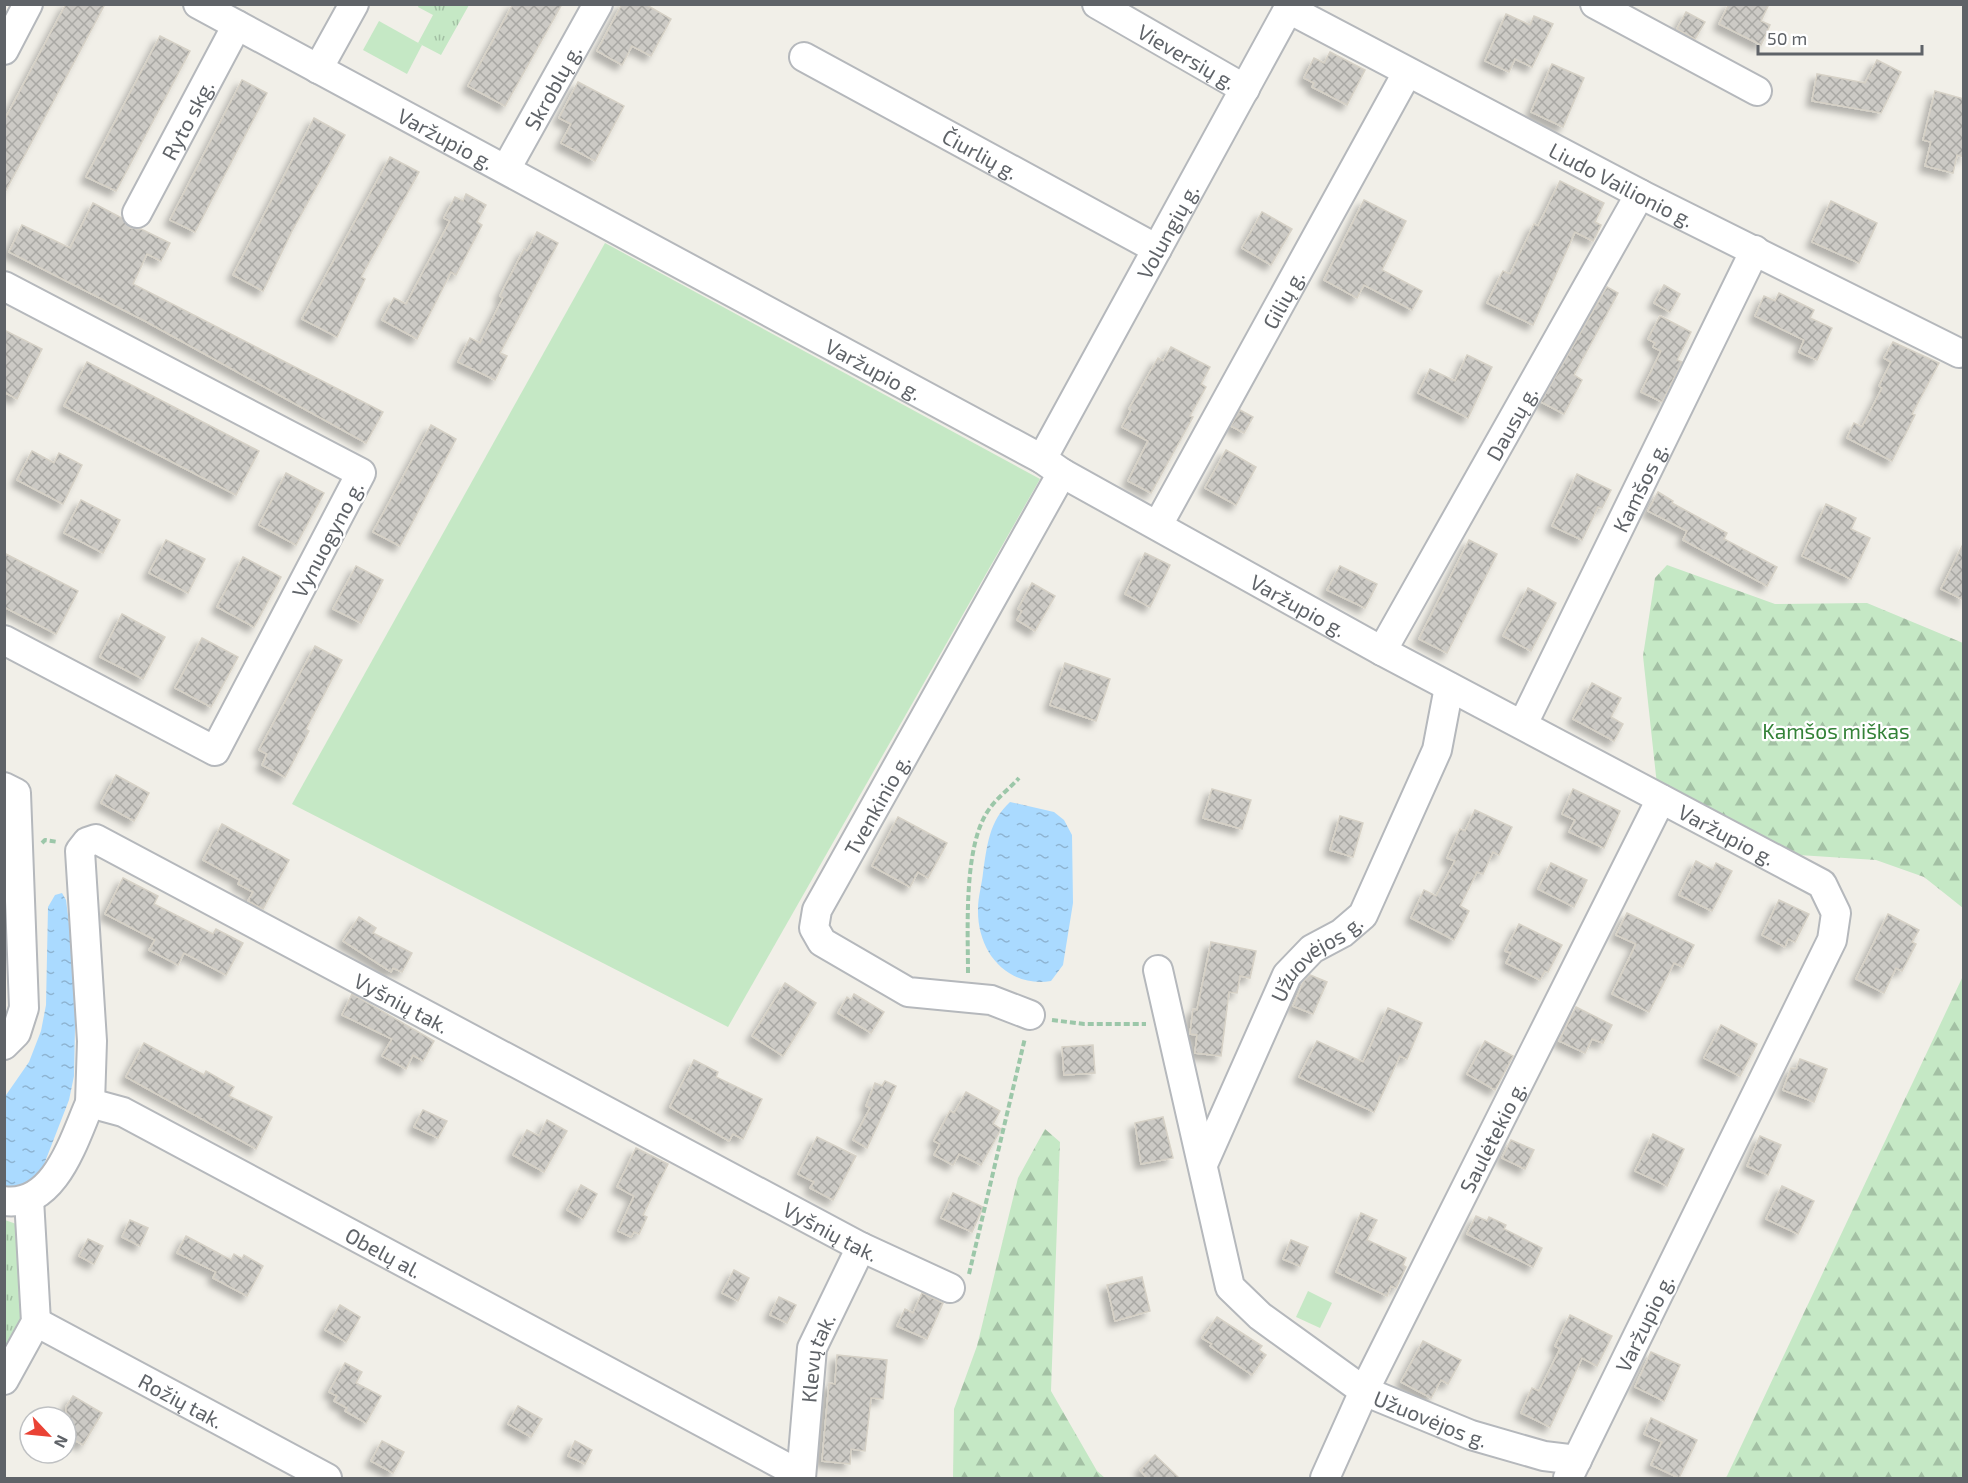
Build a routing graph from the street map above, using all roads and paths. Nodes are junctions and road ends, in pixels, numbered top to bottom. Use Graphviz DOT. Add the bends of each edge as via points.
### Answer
graph roads {
  1 [pos="28,4"];
  2 [pos="198,4"];
  3 [pos="354,4"];
  4 [pos="598,4"];
  5 [pos="1097,4"];
  6 [pos="1595,4"];
  7 [pos="1290,7"];
  8 [pos="237,25"];
  9 [pos="4,50"];
  10 [pos="804,57"];
  11 [pos="318,69"];
  12 [pos="1407,73"];
  13 [pos="1245,89"];
  14 [pos="1757,91"];
  15 [pos="506,169"];
  16 [pos="1640,194"];
  17 [pos="136,213"];
  18 [pos="1157,249"];
  19 [pos="1755,250"];
  20 [pos="4,286"];
  21 [pos="1959,353"];
  22 [pos="1052,466"];
  23 [pos="1158,525"];
  24 [pos="4,640"];
  25 [pos="1382,651"];
  26 [pos="1449,687"];
  27 [pos="1523,724"];
  28 [pos="1019,778"];
  29 [pos="10,790"];
  30 [pos="1661,799"];
  31 [pos="80,851"];
  32 [pos="19,862"];
  33 [pos="1158,970"];
  34 [pos="969,998"];
  35 [pos="1030,1015"];
  36 [pos="1171,1023"];
  37 [pos="4,1045"];
  38 [pos="90,1103"];
  39 [pos="1204,1162"];
  40 [pos="17,1200"];
  41 [pos="861,1247"];
  42 [pos="959,1284"];
  43 [pos="36,1322"];
  44 [pos="4,1380"];
  45 [pos="1364,1391"];
  46 [pos="1572,1469"];
  47 [pos="801,1477"];
  48 [pos="327,1479"];
  49 [pos="1325,1479"];
  1 -- 9 [label="street"];
  2 -- 8 [label="street, Varžupio g."];
  3 -- 11 [label="street"];
  4 -- 15 [label="street, Skroblų g."];
  5 -- 13 [label="street, Vieversių g."];
  6 -- 14 [label="street"];
  7 -- 12 [label="street, Liudo Vailionio g."];
  7 -- 13 [label="street, Volungių g."];
  8 -- 11 [label="street, Varžupio g."];
  8 -- 17 [label="street, Ryto skg."];
  10 -- 18 [label="street, Čiurlių g."];
  11 -- 15 [label="street, Varžupio g."];
  12 -- 16 [label="street, Liudo Vailionio g."];
  12 -- 23 [label="street, Gilių g."];
  13 -- 18 [label="street, Volungių g."];
  15 -- 22 [label="street, Varžupio g."];
  16 -- 19 [label="street, Liudo Vailionio g."];
  16 -- 25 [label="street, Dausų g."];
  18 -- 22 [label="street, Volungių g."];
  19 -- 21 [label="street, Liudo Vailionio g."];
  19 -- 27 [label="street, Kamšos g."];
  20 -- 24 [label="street, Vynuogyno g." via="361,473 215,751"];
  22 -- 23 [label="street, Varžupio g."];
  22 -- 34 [label="street, Tvenkinio g." via="818,910 814,927 822,942 908,992"];
  23 -- 25 [label="street, Varžupio g."];
  25 -- 26 [label="street, Varžupio g."];
  26 -- 27 [label="street, Varžupio g."];
  26 -- 39 [label="street, Užuovėjos g." via="1437,750 1363,915 1342,933 1312,949 1287,975"];
  27 -- 30 [label="street, Varžupio g."];
  28 -- 34 [label="path" via="989,810 974,848 968,896"];
  29 -- 32 [label="street"];
  30 -- 45 [label="street, Saulėtekio g."];
  30 -- 46 [label="street, Varžupio g." via="1822,884 1836,913 1833,940"];
  31 -- 32 [label="path" via="45,840"];
  31 -- 38 [label="street" via="92,1041"];
  31 -- 41 [label="street, Vyšnių tak." via="87,842 96,840"];
  32 -- 37 [label="street" via="24,1008 16,1033"];
  33 -- 36 [label="street, Užuovėjos g."];
  34 -- 35 [label="street, Tvenkinio g." via="991,1000"];
  35 -- 36 [label="path" via="1084,1024"];
  35 -- 42 [label="path"];
  36 -- 39 [label="street, Užuovėjos g."];
  38 -- 40 [label="street" via="56,1175 41,1192"];
  38 -- 47 [label="street, Obelų al." via="123,1112"];
  39 -- 45 [label="street, Užuovėjos g." via="1230,1287 1260,1316"];
  40 -- 43 [label="street"];
  41 -- 42 [label="street, Vyšnių tak."];
  41 -- 47 [label="street, Klevų tak." via="812,1348"];
  43 -- 44 [label="street"];
  43 -- 48 [label="street, Rožių tak."];
  45 -- 46 [label="street, Užuovėjos g." via="1471,1435 1545,1456"];
  45 -- 49 [label="street, Saulėtekio g."];
}
